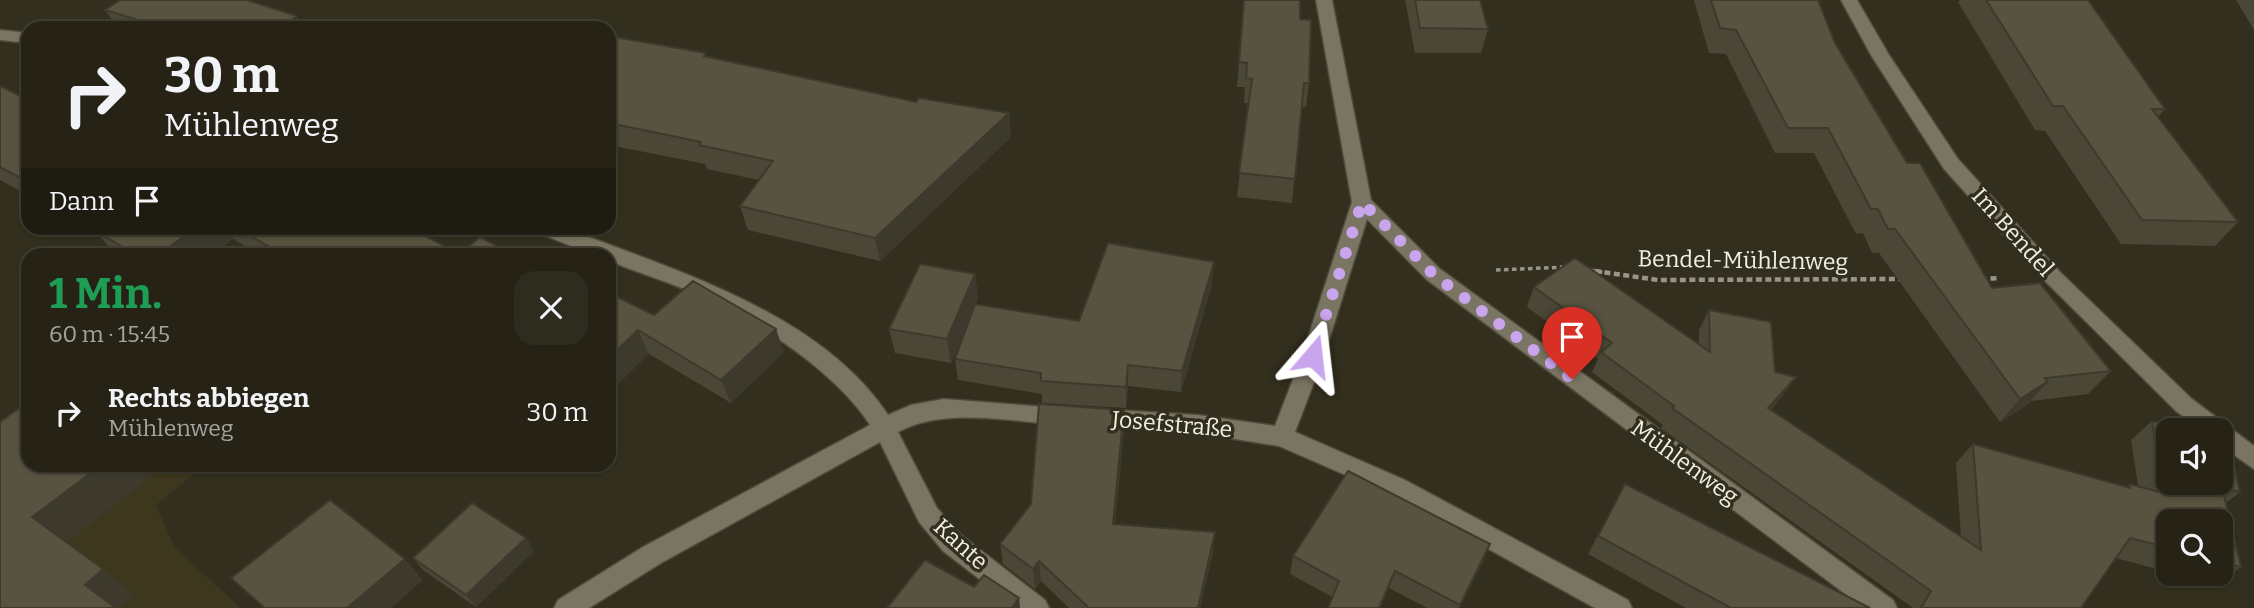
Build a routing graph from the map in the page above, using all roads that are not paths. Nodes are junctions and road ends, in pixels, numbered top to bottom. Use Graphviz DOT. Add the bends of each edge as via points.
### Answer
graph roads {
  1 [pos="1324,0"];
  2 [pos="1849,0"];
  3 [pos="0,35"];
  4 [pos="21,37"];
  5 [pos="1362,202"];
  6 [pos="564,235"];
  7 [pos="597,248"];
  8 [pos="616,255"];
  9 [pos="2201,418"];
  10 [pos="884,428"];
  11 [pos="1282,437"];
  12 [pos="2233,443"];
  13 [pos="2254,459"];
  14 [pos="567,608"];
  15 [pos="1036,608"];
  16 [pos="1619,608"];
  17 [pos="1884,608"];
  1 -- 5 [label="street"];
  2 -- 9 [label="street, Im Bendel" via="1951,164 2054,278"];
  3 -- 4 [label="street"];
  5 -- 11 [label="street"];
  5 -- 17 [label="street, Mühlenweg" via="1433,274"];
  6 -- 7 [label="street, Kante"];
  8 -- 10 [label="street, Kante" via="732,301 799,343 862,394"];
  10 -- 11 [label="street, Josefstraße" via="911,414 944,408 1198,424"];
  10 -- 14 [label="street, Josefstraße" via="652,555"];
  10 -- 15 [label="street, Kante" via="928,515 952,543"];
  11 -- 16 [label="street, Josefstraße" via="1397,487"];
  12 -- 13 [label="street, Im Bendel"];
}
